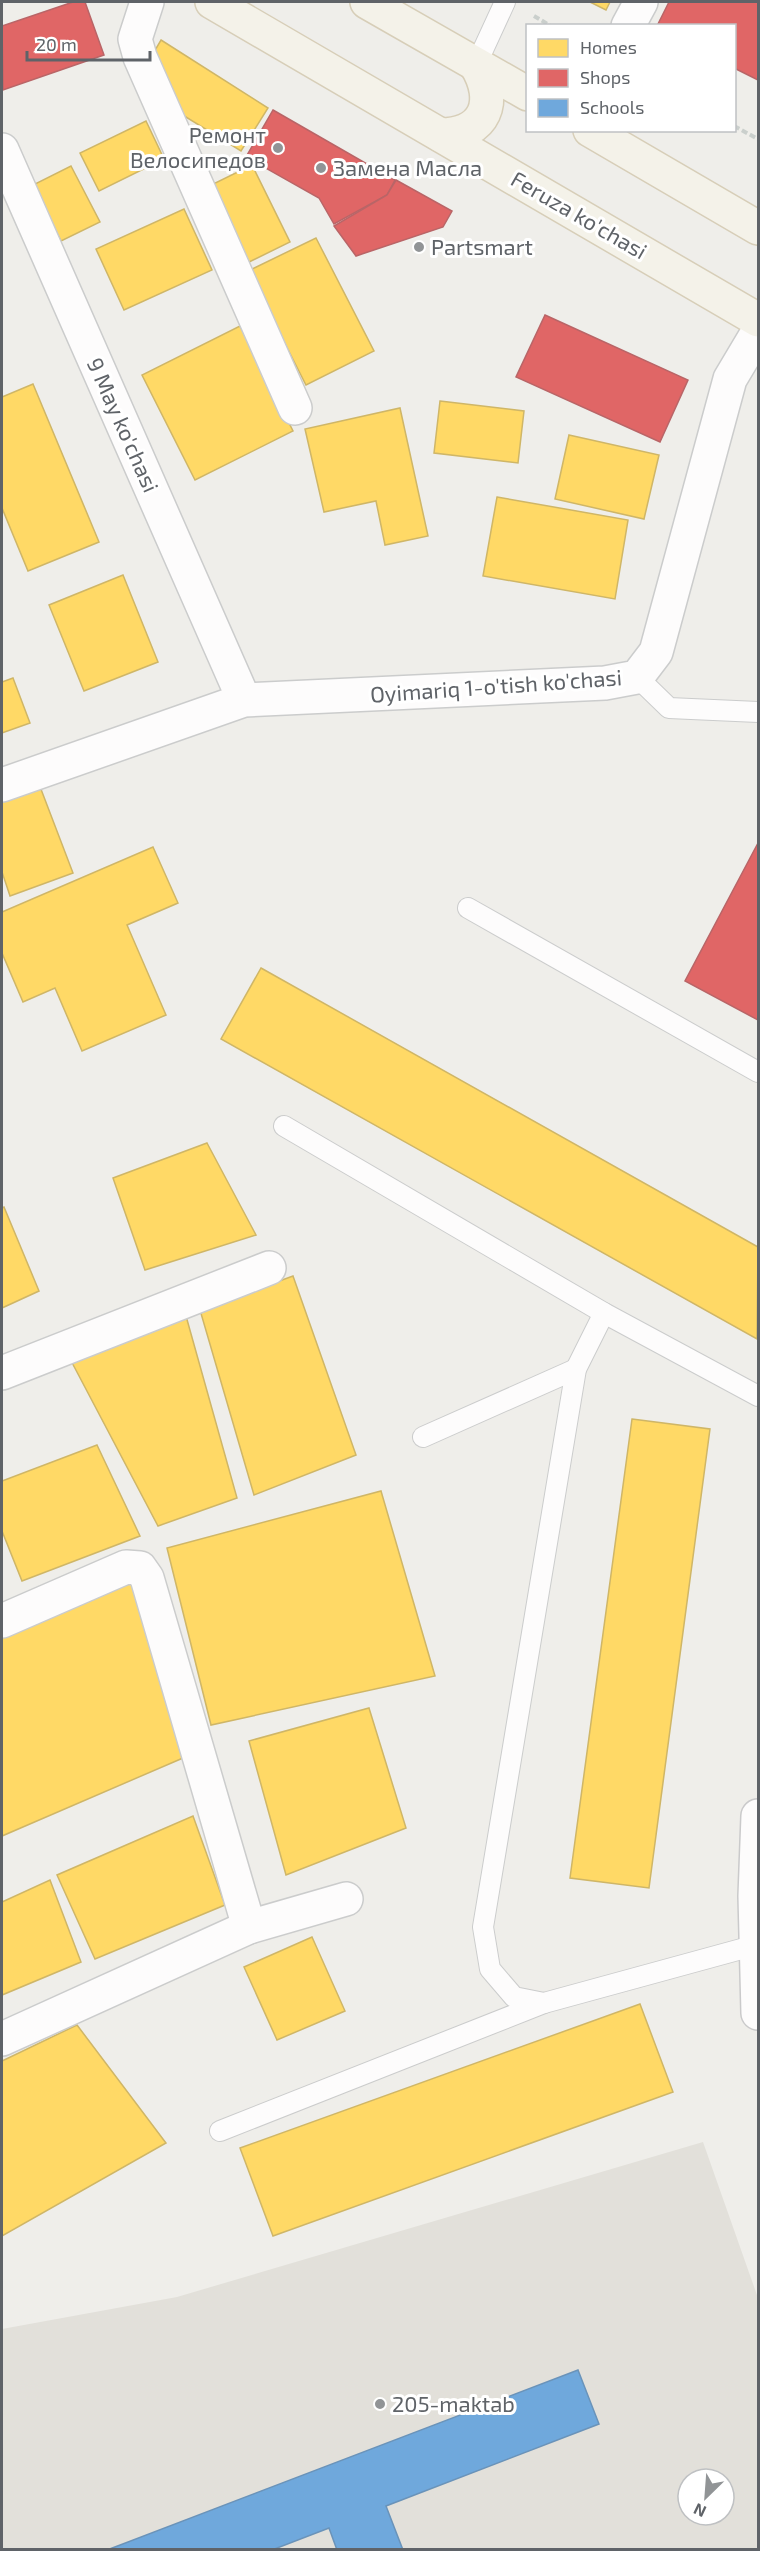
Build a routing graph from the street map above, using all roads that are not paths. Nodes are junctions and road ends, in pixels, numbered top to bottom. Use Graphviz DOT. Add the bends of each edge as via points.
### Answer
graph roads {
  1 [pos="147,2"];
  2 [pos="212,2"];
  3 [pos="367,2"];
  4 [pos="505,2"];
  5 [pos="641,2"];
  6 [pos="629,24"];
  7 [pos="476,65"];
  8 [pos="526,93"];
  9 [pos="593,132"];
  10 [pos="441,135"];
  11 [pos="2,150"];
  12 [pos="759,228"];
  13 [pos="759,320"];
  14 [pos="759,332"];
  15 [pos="295,408"];
  16 [pos="637,677"];
  17 [pos="244,700"];
  18 [pos="759,712"];
  19 [pos="2,785"];
  20 [pos="468,908"];
  21 [pos="759,1072"];
  22 [pos="284,1126"];
  23 [pos="269,1268"];
  24 [pos="604,1313"];
  25 [pos="576,1369"];
  26 [pos="2,1373"];
  27 [pos="759,1396"];
  28 [pos="423,1437"];
  29 [pos="2,1621"];
  30 [pos="759,1816"];
  31 [pos="345,1899"];
  32 [pos="249,1927"];
  33 [pos="756,1945"];
  34 [pos="544,2003"];
  35 [pos="759,2013"];
  36 [pos="2,2039"];
  37 [pos="220,2131"];
  1 -- 15 [label="street" via="135,39 140,57"];
  2 -- 10 [label="main road, Feruza ko'chasi"];
  3 -- 7 [label="main road"];
  4 -- 7 [label="lane"];
  5 -- 6 [label="street"];
  7 -- 8 [label="main road"];
  7 -- 10 [label="main road" via="487,88 485,113 467,130"];
  9 -- 12 [label="main road"];
  10 -- 13 [label="main road, Feruza ko'chasi"];
  11 -- 17 [label="street, 9 May ko'chasi"];
  14 -- 16 [label="street, Oyimariq 1-o'tish ko'chasi" via="730,379 656,652"];
  16 -- 17 [label="street, Oyimariq 1-o'tish ko'chasi" via="605,683"];
  16 -- 18 [label="lane" via="669,708"];
  17 -- 19 [label="street, Oyimariq 1-o'tish ko'chasi"];
  20 -- 21 [label="lane"];
  22 -- 24 [label="lane"];
  23 -- 26 [label="street"];
  24 -- 25 [label="lane"];
  24 -- 27 [label="lane"];
  25 -- 28 [label="lane"];
  25 -- 34 [label="lane" via="483,1927 490,1969 514,1997"];
  29 -- 32 [label="street" via="126,1567 140,1568 147,1578"];
  30 -- 33 [label="street"];
  31 -- 32 [label="street"];
  32 -- 36 [label="street"];
  33 -- 34 [label="lane"];
  33 -- 35 [label="street"];
  34 -- 37 [label="lane"];
}
